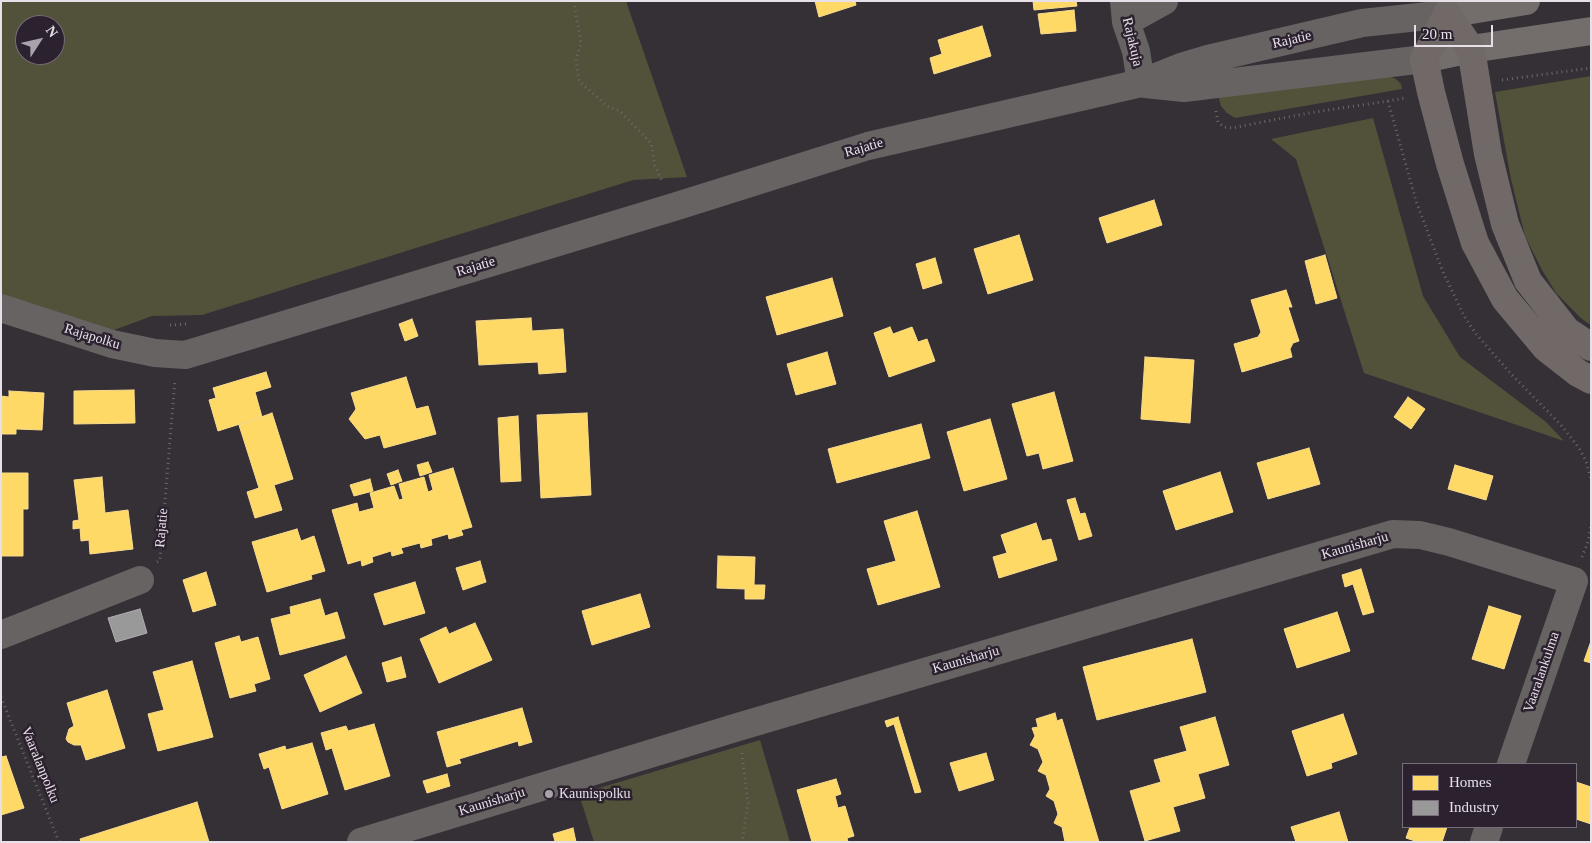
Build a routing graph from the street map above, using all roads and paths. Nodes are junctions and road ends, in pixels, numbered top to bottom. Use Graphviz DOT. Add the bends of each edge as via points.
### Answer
graph roads {
  1 [pos="574,1"];
  2 [pos="1164,1"];
  3 [pos="1526,1"];
  4 [pos="1125,12"];
  5 [pos="1447,14"];
  6 [pos="1591,30"];
  7 [pos="1471,49"];
  8 [pos="1424,59"];
  9 [pos="1141,83"];
  10 [pos="1211,85"];
  11 [pos="1388,101"];
  12 [pos="666,188"];
  13 [pos="1,308"];
  14 [pos="1591,347"];
  15 [pos="185,355"];
  16 [pos="1591,380"];
  17 [pos="1591,525"];
  18 [pos="140,580"];
  19 [pos="1574,581"];
  20 [pos="1,636"];
  21 [pos="1,697"];
  22 [pos="738,727"];
  23 [pos="1510,763"];
  24 [pos="1489,828"];
  25 [pos="427,832"];
  26 [pos="59,842"];
  27 [pos="361,842"];
  28 [pos="742,842"];
  29 [pos="1484,842"];
  1 -- 12 [label="path" via="581,44 576,59 579,81 607,106 620,111 651,143 655,166"];
  2 -- 4 [label="street"];
  3 -- 5 [label="main road"];
  4 -- 9 [label="street, Rajakuja"];
  5 -- 7 [label="highway"];
  5 -- 8 [label="highway"];
  5 -- 9 [label="street, Rajatie" via="1362,23 1208,59"];
  6 -- 7 [label="main road"];
  7 -- 8 [label="main road"];
  7 -- 14 [label="highway" via="1488,154 1505,224 1528,281 1567,331"];
  8 -- 10 [label="street, Rajatie"];
  8 -- 16 [label="highway" via="1450,164 1475,243 1505,299 1546,348"];
  9 -- 10 [label="street, Rajatie" via="1184,88"];
  9 -- 15 [label="street, Rajatie" via="868,146"];
  10 -- 11 [label="path" via="1218,122 1232,128"];
  13 -- 15 [label="street, Rajapolku" via="112,344"];
  15 -- 18 [label="path, Rajatie" via="176,372 160,560"];
  17 -- 19 [label="path"];
  18 -- 20 [label="street"];
  19 -- 22 [label="street, Kaunisharju" via="1449,542 1393,534"];
  19 -- 23 [label="street, Vaaralankulma"];
  21 -- 26 [label="path, Vaaralanpolku"];
  22 -- 25 [label="street, Kaunisharju"];
  22 -- 28 [label="path" via="748,803"];
  24 -- 29 [label="street"];
  25 -- 27 [label="street, Kaunisharju"];
}
